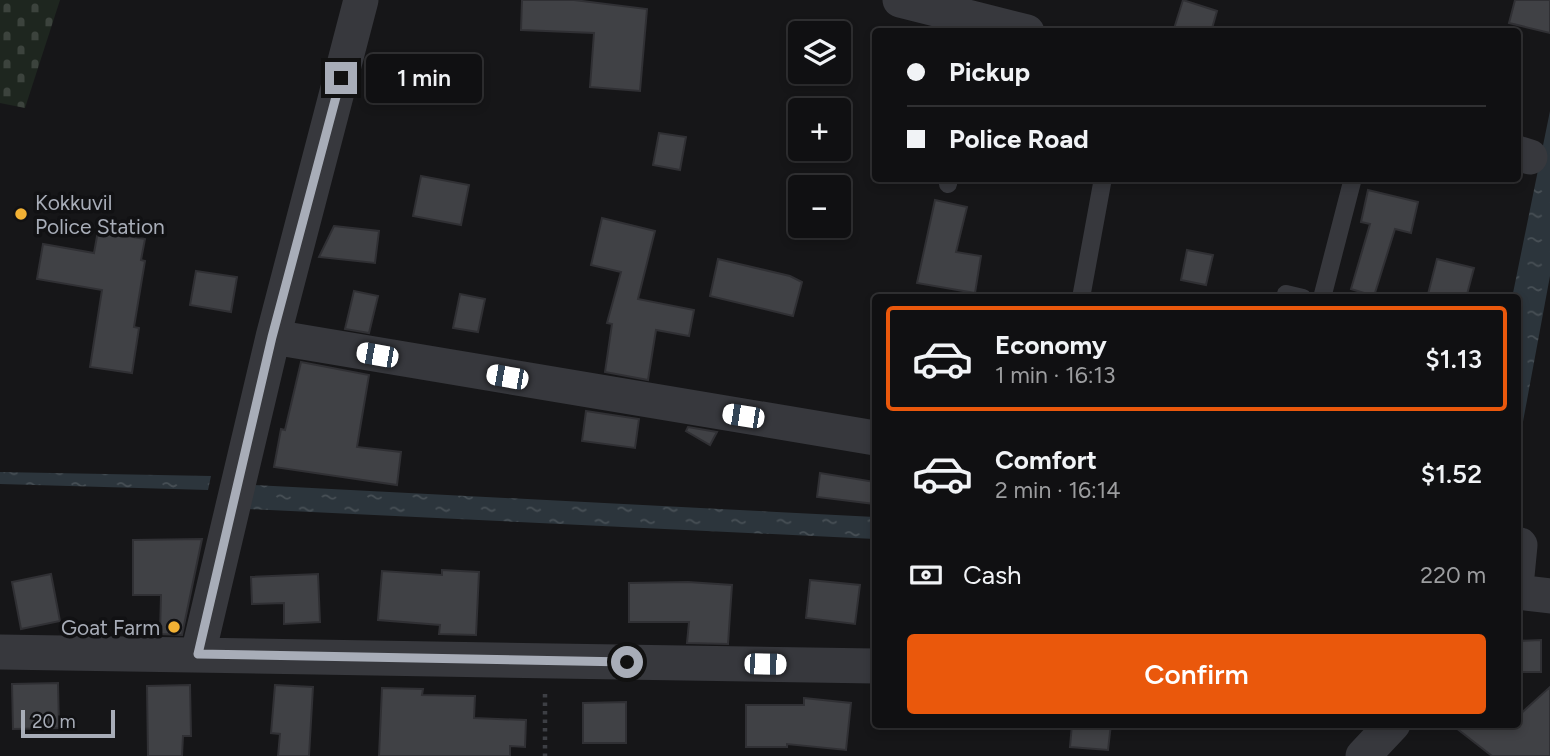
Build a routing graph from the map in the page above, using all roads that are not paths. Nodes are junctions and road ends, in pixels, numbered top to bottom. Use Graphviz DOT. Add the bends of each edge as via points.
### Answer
graph roads {
  1 [pos="361,0"];
  2 [pos="900,0"];
  3 [pos="989,27"];
  4 [pos="1102,182"];
  5 [pos="1352,182"];
  6 [pos="1082,294"];
  7 [pos="1323,294"];
  8 [pos="272,337"];
  9 [pos="872,437"];
  10 [pos="1521,592"];
  11 [pos="1550,596"];
  12 [pos="0,652"];
  13 [pos="198,654"];
  14 [pos="872,666"];
  15 [pos="1389,728"];
  16 [pos="1363,756"];
  1 -- 8 [label="street"];
  2 -- 3 [label="street"];
  4 -- 6 [label="lane"];
  5 -- 7 [label="lane"];
  8 -- 9 [label="street"];
  8 -- 13 [label="street"];
  10 -- 11 [label="street"];
  12 -- 13 [label="street"];
  13 -- 14 [label="street"];
  15 -- 16 [label="street"];
}
